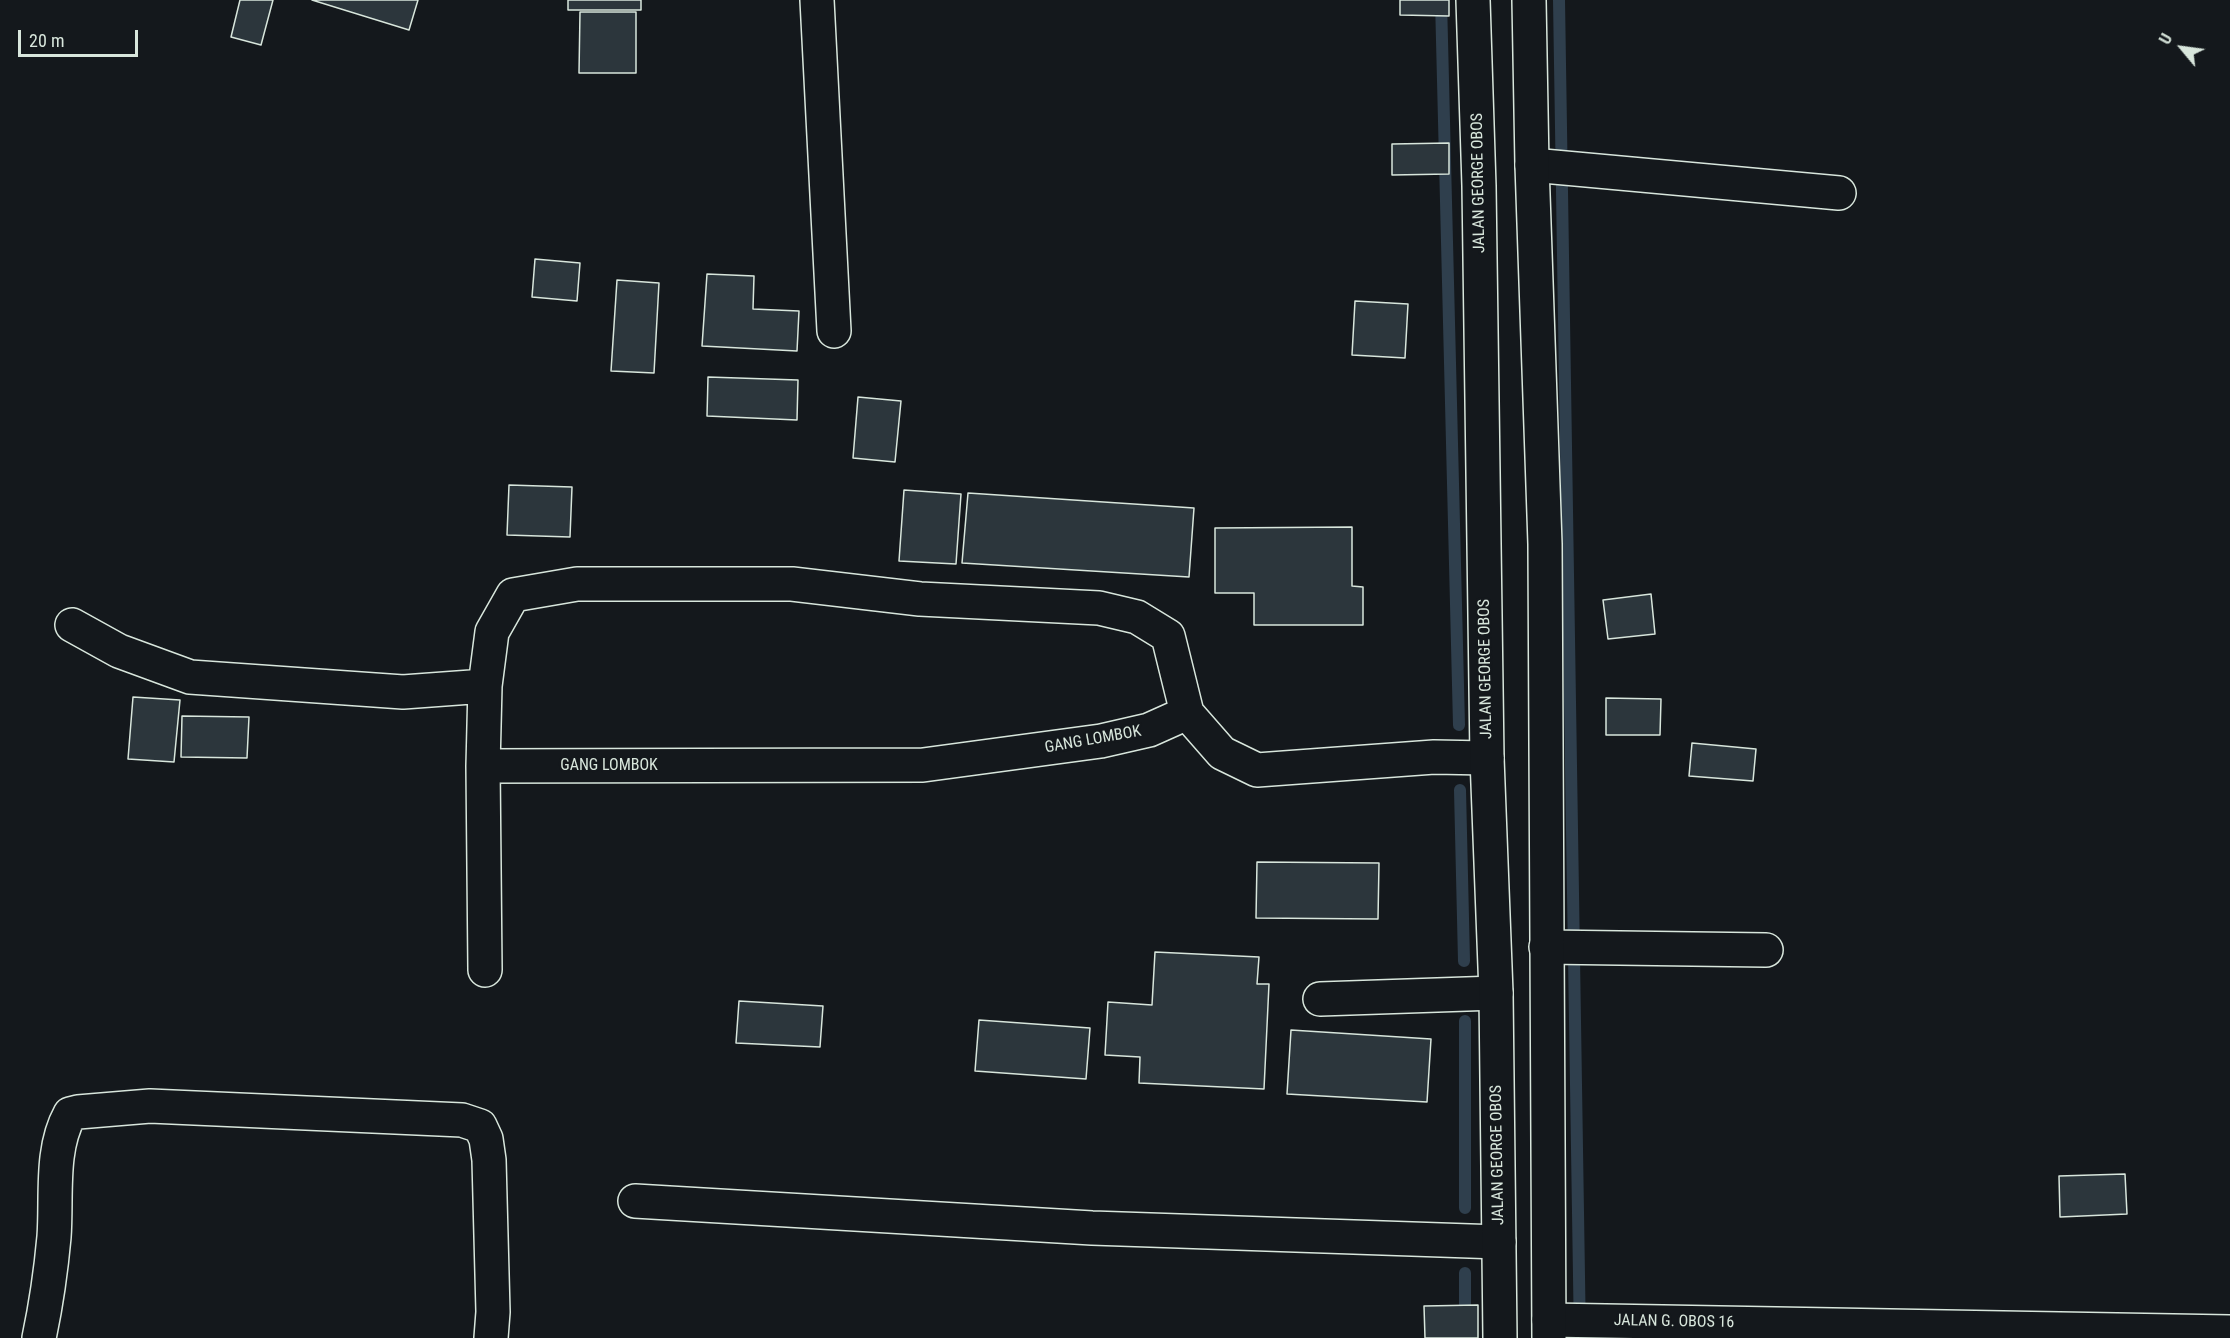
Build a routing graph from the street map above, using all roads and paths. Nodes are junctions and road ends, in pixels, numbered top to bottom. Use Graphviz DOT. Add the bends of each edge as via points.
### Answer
graph roads {
  1 [pos="817,0"];
  2 [pos="1473,0"];
  3 [pos="1529,0"];
  4 [pos="1532,165"];
  5 [pos="1839,193"];
  6 [pos="834,332"];
  7 [pos="72,625"];
  8 [pos="485,686"];
  9 [pos="1187,713"];
  10 [pos="1487,758"];
  11 [pos="483,766"];
  12 [pos="1545,947"];
  13 [pos="1766,950"];
  14 [pos="485,970"];
  15 [pos="1496,993"];
  16 [pos="1320,999"];
  17 [pos="635,1201"];
  18 [pos="1499,1242"];
  19 [pos="1549,1329"];
  20 [pos="2230,1332"];
  21 [pos="39,1338"];
  22 [pos="491,1338"];
  23 [pos="1500,1338"];
  1 -- 6 [label="street"];
  2 -- 10 [label="street, JALAN GEORGE OBOS"];
  3 -- 4 [label="street"];
  4 -- 5 [label="street"];
  4 -- 12 [label="street" via="1545,544"];
  7 -- 8 [label="street" via="119,651 190,677 403,692"];
  8 -- 9 [label="street" via="492,632 513,595 577,584 792,584 920,599 1099,608 1137,617 1168,636"];
  8 -- 11 [label="street"];
  9 -- 10 [label="street" via="1222,753 1257,770 1434,757"];
  9 -- 11 [label="street, GANG LOMBOK" via="1149,730 1101,741 923,765"];
  10 -- 15 [label="street, JALAN GEORGE OBOS"];
  11 -- 14 [label="street"];
  12 -- 13 [label="street"];
  12 -- 19 [label="street"];
  15 -- 16 [label="street"];
  15 -- 18 [label="street, JALAN GEORGE OBOS"];
  17 -- 18 [label="street" via="1092,1228"];
  18 -- 23 [label="street, JALAN GEORGE OBOS"];
  19 -- 20 [label="street, JALAN G. OBOS 16"];
  21 -- 22 [label="street" via="54,1238 59,1143 66,1122 70,1114 78,1112 150,1106 462,1120 480,1126 489,1160 494,1312"];
}
